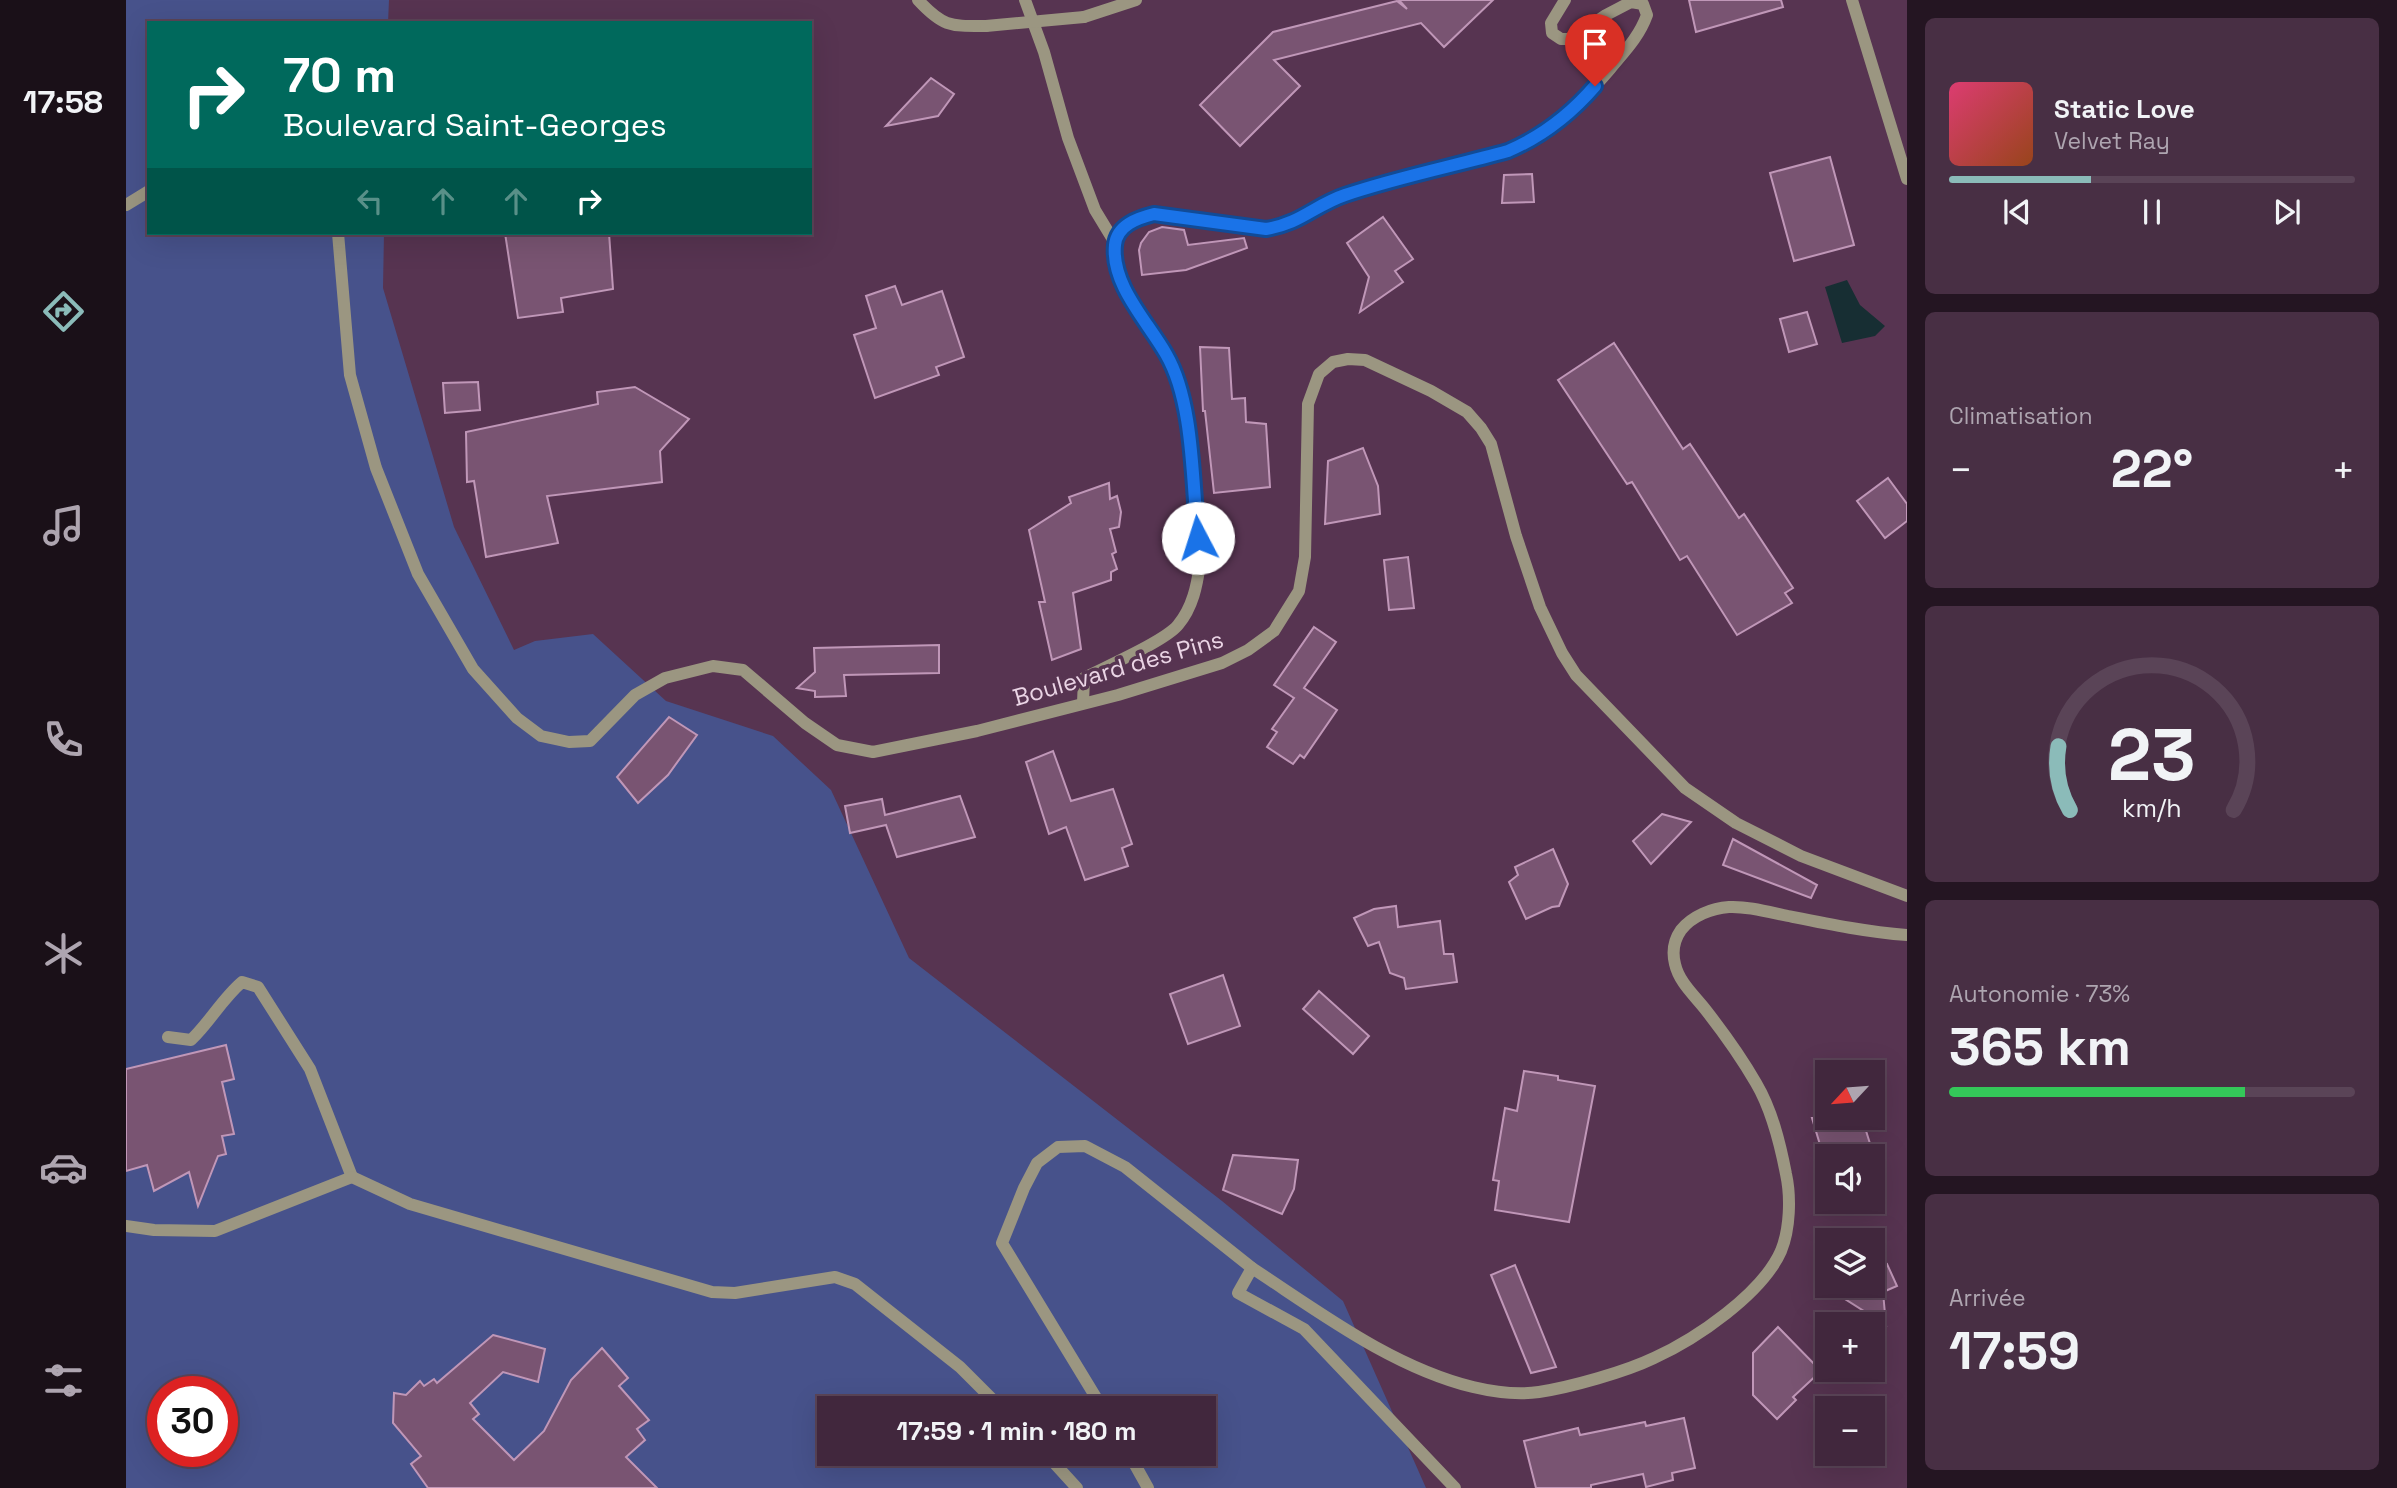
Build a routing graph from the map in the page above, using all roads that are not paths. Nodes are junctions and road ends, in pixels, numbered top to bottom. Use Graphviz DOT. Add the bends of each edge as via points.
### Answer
graph roads {
  1 [pos="918,0"];
  2 [pos="1025,0"];
  3 [pos="1136,0"];
  4 [pos="1565,0"];
  5 [pos="1852,0"];
  6 [pos="1907,179"];
  7 [pos="147,192"];
  8 [pos="126,205"];
  9 [pos="338,235"];
  10 [pos="1115,243"];
  11 [pos="1083,703"];
  12 [pos="1907,896"];
  13 [pos="1907,935"];
  14 [pos="168,1037"];
  15 [pos="352,1177"];
  16 [pos="126,1226"];
  17 [pos="1252,1268"];
  18 [pos="989,1396"];
  19 [pos="1095,1396"];
  20 [pos="1057,1466"];
  21 [pos="1136,1466"];
  22 [pos="1077,1488"];
  23 [pos="1149,1488"];
  24 [pos="1455,1488"];
  1 -- 3 [label="street, bridge" via="936,19 955,26 986,26 1084,17"];
  2 -- 10 [label="street" via="1072,150 1095,210"];
  4 -- 10 [label="street" via="1551,23 1552,33 1561,39 1571,39 1631,2 1643,4 1647,15 1641,33 1579,104 1531,141 1342,195 1281,227 1266,229 1154,214 1123,227"];
  5 -- 6 [label="street"];
  7 -- 8 [label="street"];
  9 -- 11 [label="street, Boulevard des Pins" via="350,375 380,480 418,574 473,669 517,718 541,736 590,741 635,695 665,678 713,666 743,670 836,745 873,752"];
  10 -- 11 [label="street" via="1117,265 1128,293 1166,354 1186,407 1200,564 1197,587 1177,626 1084,678"];
  11 -- 12 [label="street, Boulevard des Pins" via="1222,663 1273,631 1299,591 1305,557 1312,388 1333,362 1365,360 1467,412 1481,428 1491,444 1540,607 1562,653 1576,675 1685,788 1736,823 1801,856"];
  13 -- 17 [label="street" via="1729,907 1695,918 1681,930 1674,945 1681,980 1757,1085 1776,1130 1787,1178 1788,1213 1782,1250 1755,1288 1731,1310 1654,1358 1538,1392 1474,1387 1437,1376 1382,1349"];
  14 -- 15 [label="street" via="191,1040 242,982 258,987 310,1069"];
  15 -- 16 [label="street" via="215,1231"];
  15 -- 18 [label="street" via="410,1204 712,1292 735,1293 835,1277 855,1284 960,1367"];
  17 -- 19 [label="street" via="1125,1167 1085,1146 1058,1147 1037,1163 1002,1243"];
  17 -- 24 [label="street" via="1238,1293 1304,1329"];
  20 -- 22 [label="street"];
  21 -- 23 [label="street"];
}
